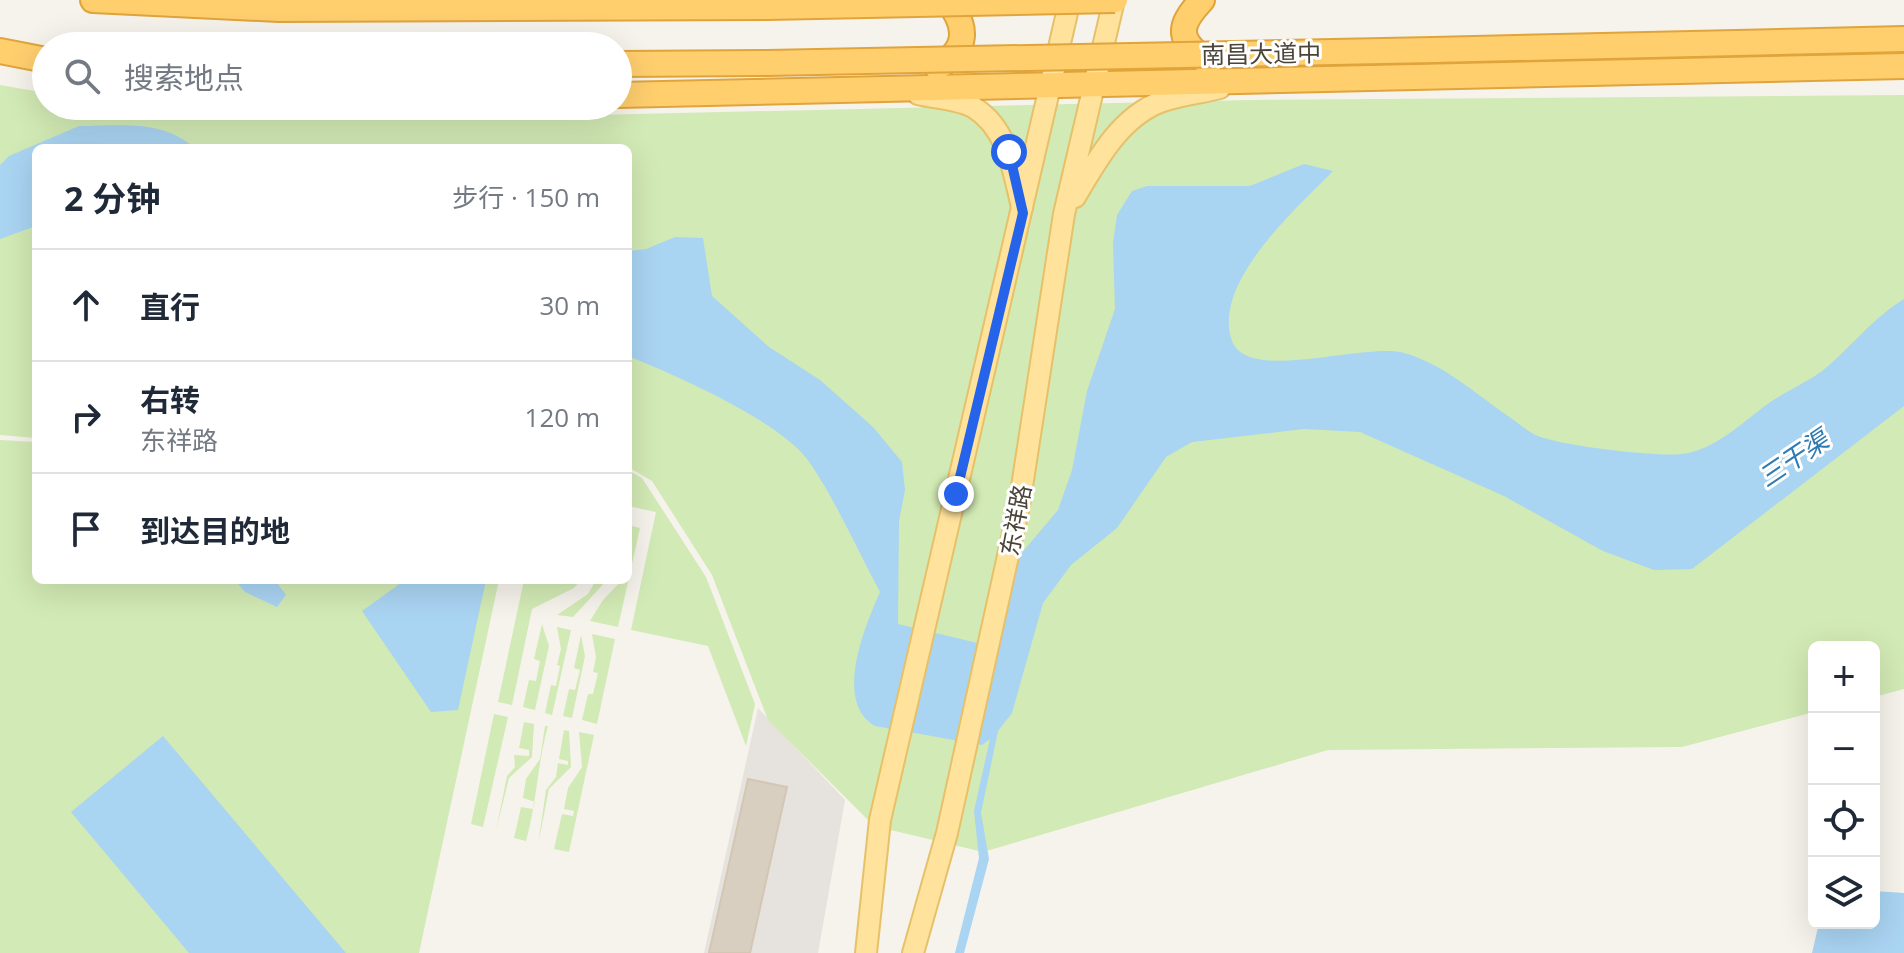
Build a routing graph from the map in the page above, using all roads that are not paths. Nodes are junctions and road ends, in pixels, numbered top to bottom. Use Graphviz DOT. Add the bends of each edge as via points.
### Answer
graph roads {
  1 [pos="104,0"];
  2 [pos="947,0"];
  3 [pos="1070,0"];
  4 [pos="1114,0"];
  5 [pos="1202,0"];
  6 [pos="1904,39"];
  7 [pos="0,49"];
  8 [pos="32,50"];
  9 [pos="32,57"];
  10 [pos="632,64"];
  11 [pos="1904,66"];
  12 [pos="1251,81"];
  13 [pos="1096,83"];
  14 [pos="1053,84"];
  15 [pos="886,87"];
  16 [pos="632,95"];
  17 [pos="1023,213"];
  18 [pos="1064,214"];
  19 [pos="866,953"];
  20 [pos="913,953"];
  1 -- 4 [label="highway, bridge" via="279,9"];
  2 -- 15 [label="highway" via="964,32 959,51 941,66"];
  3 -- 14 [label="main road"];
  4 -- 13 [label="main road, 东祥路"];
  5 -- 12 [label="highway" via="1185,18 1182,34 1188,46 1207,64"];
  6 -- 10 [label="highway, 南昌大道中, bridge"];
  7 -- 8 [label="highway"];
  7 -- 9 [label="highway"];
  11 -- 12 [label="highway"];
  12 -- 13 [label="highway"];
  12 -- 18 [label="main road" via="1158,103 1103,150"];
  13 -- 14 [label="highway"];
  13 -- 18 [label="main road, 东祥路"];
  14 -- 15 [label="highway"];
  14 -- 17 [label="main road"];
  15 -- 16 [label="highway"];
  15 -- 17 [label="main road" via="971,106 993,124 1009,152"];
  17 -- 19 [label="main road" via="880,820"];
  18 -- 20 [label="main road, 东祥路" via="1019,506 947,833"];
}
